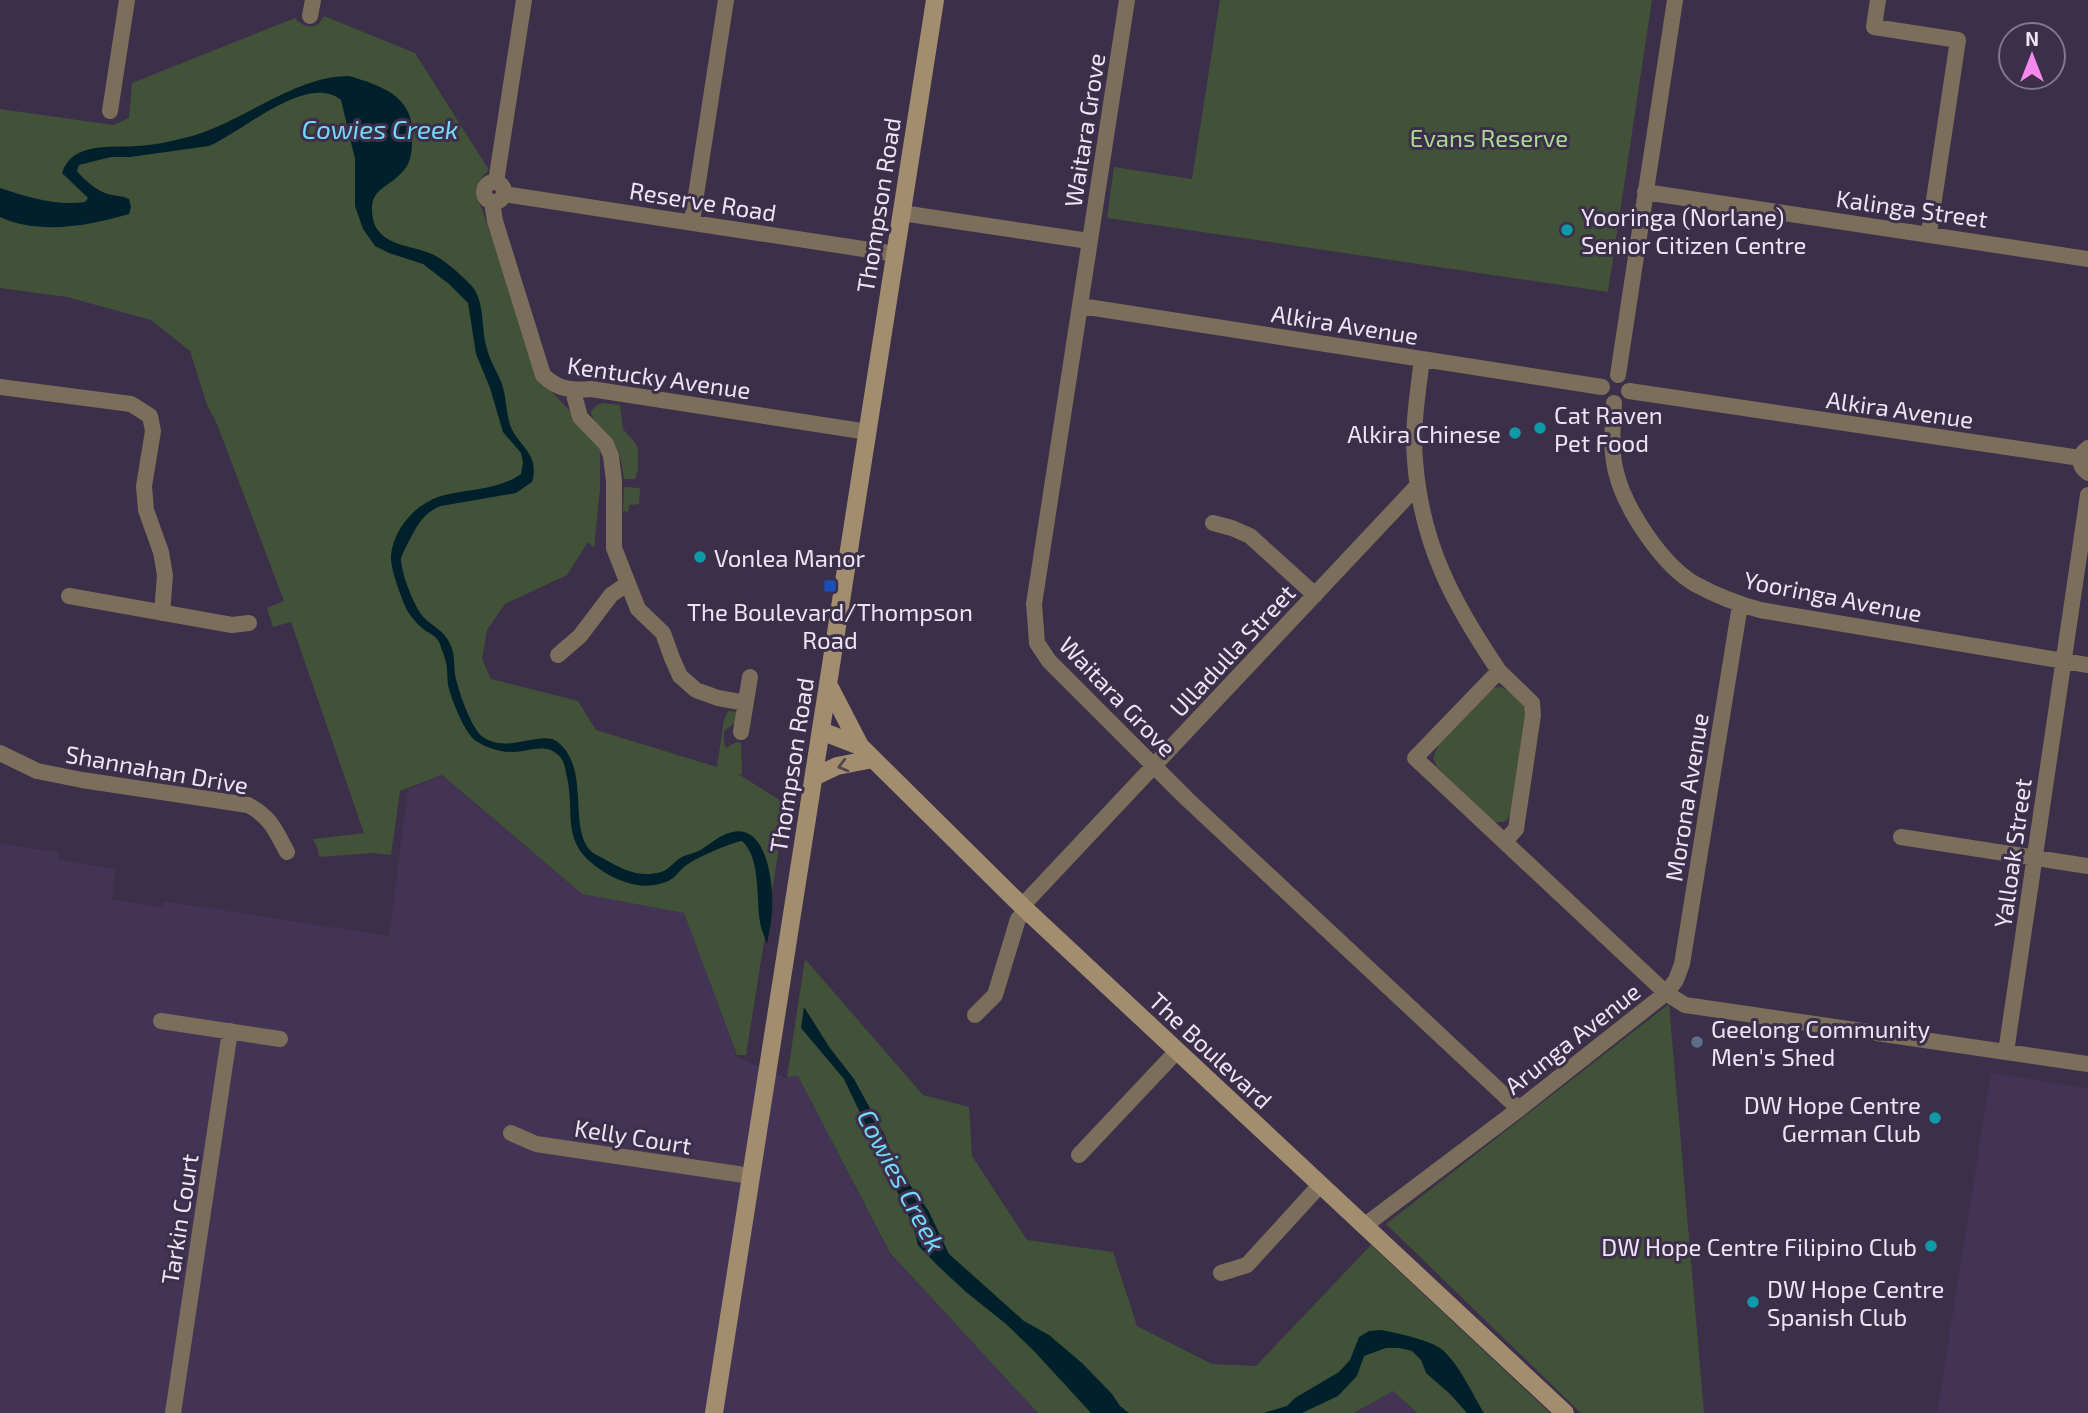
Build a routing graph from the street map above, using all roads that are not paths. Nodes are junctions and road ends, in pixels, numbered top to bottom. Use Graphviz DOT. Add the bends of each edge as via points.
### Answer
graph roads {
  1 [pos="127,0"];
  2 [pos="524,0"];
  3 [pos="726,0"];
  4 [pos="935,0"];
  5 [pos="1127,0"];
  6 [pos="1675,0"];
  7 [pos="1878,0"];
  8 [pos="110,111"];
  9 [pos="1645,192"];
  10 [pos="497,193"];
  11 [pos="902,213"];
  12 [pos="692,221"];
  13 [pos="1929,233"];
  14 [pos="1089,241"];
  15 [pos="896,254"];
  16 [pos="2088,258"];
  17 [pos="1081,306"];
  18 [pos="1422,359"];
  19 [pos="1618,375"];
  20 [pos="0,387"];
  21 [pos="1601,387"];
  22 [pos="572,391"];
  23 [pos="1629,391"];
  24 [pos="1614,403"];
  25 [pos="868,432"];
  26 [pos="2085,460"];
  27 [pos="1418,485"];
  28 [pos="2088,495"];
  29 [pos="1213,523"];
  30 [pos="627,584"];
  31 [pos="1315,595"];
  32 [pos="69,596"];
  33 [pos="1740,605"];
  34 [pos="162,613"];
  35 [pos="249,624"];
  36 [pos="558,655"];
  37 [pos="2063,661"];
  38 [pos="2088,665"];
  39 [pos="1499,671"];
  40 [pos="750,677"];
  41 [pos="828,684"];
  42 [pos="746,703"];
  43 [pos="741,732"];
  44 [pos="821,732"];
  45 [pos="860,746"];
  46 [pos="0,753"];
  47 [pos="873,759"];
  48 [pos="1154,766"];
  49 [pos="814,777"];
  50 [pos="1901,837"];
  51 [pos="1505,841"];
  52 [pos="287,852"];
  53 [pos="2034,858"];
  54 [pos="2088,866"];
  55 [pos="1024,908"];
  56 [pos="1666,993"];
  57 [pos="975,1015"];
  58 [pos="162,1021"];
  59 [pos="230,1031"];
  60 [pos="280,1039"];
  61 [pos="1177,1051"];
  62 [pos="2006,1052"];
  63 [pos="2088,1065"];
  64 [pos="1519,1108"];
  65 [pos="511,1133"];
  66 [pos="1079,1155"];
  67 [pos="751,1176"];
  68 [pos="1320,1185"];
  69 [pos="1364,1226"];
  70 [pos="1221,1273"];
  71 [pos="173,1413"];
  72 [pos="715,1413"];
  73 [pos="1564,1413"];
  1 -- 8 [label="street"];
  2 -- 10 [label="street"];
  3 -- 12 [label="street"];
  4 -- 11 [label="main road, Thompson Road"];
  5 -- 14 [label="street, Waitara Grove"];
  6 -- 9 [label="street"];
  7 -- 13 [label="street" via="1874,27 1958,40"];
  9 -- 13 [label="street, Kalinga Street"];
  9 -- 19 [label="street"];
  10 -- 12 [label="street, Reserve Road"];
  10 -- 22 [label="street, Kentucky Avenue" via="495,221 543,375 552,384"];
  11 -- 14 [label="street"];
  11 -- 15 [label="main road, Thompson Road"];
  12 -- 15 [label="street, Reserve Road"];
  13 -- 16 [label="street, Kalinga Street"];
  14 -- 17 [label="street, Waitara Grove"];
  15 -- 25 [label="main road, Thompson Road"];
  17 -- 18 [label="street, Alkira Avenue"];
  17 -- 48 [label="street, Waitara Grove" via="1034,604 1037,643 1049,661"];
  18 -- 21 [label="street, Alkira Avenue"];
  18 -- 27 [label="street" via="1415,441"];
  19 -- 21 [label="street" via="1609,376"];
  19 -- 23 [label="street" via="1626,379"];
  20 -- 34 [label="street" via="131,404 150,416 153,431 144,486 146,510 165,575"];
  21 -- 24 [label="street" via="1603,396"];
  22 -- 25 [label="street, Kentucky Avenue" via="591,389"];
  22 -- 30 [label="street" via="580,417 606,444 611,456 613,540"];
  23 -- 24 [label="street" via="1626,399"];
  23 -- 26 [label="street, Alkira Avenue"];
  24 -- 33 [label="street, Yooringa Avenue" via="1616,473 1647,536 1693,583"];
  25 -- 41 [label="main road, Thompson Road"];
  27 -- 31 [label="street, Ulladulla Street"];
  27 -- 39 [label="street" via="1422,516 1442,575"];
  28 -- 37 [label="street, Yalloak Street"];
  29 -- 31 [label="street" via="1250,536"];
  30 -- 36 [label="street" via="611,595 580,636"];
  30 -- 42 [label="street" via="638,609 663,633 680,676 696,690"];
  31 -- 48 [label="street, Ulladulla Street"];
  32 -- 34 [label="street"];
  33 -- 37 [label="street, Yooringa Avenue"];
  33 -- 56 [label="street, Morona Avenue" via="1682,964"];
  34 -- 35 [label="street"];
  37 -- 38 [label="street, Yooringa Avenue"];
  37 -- 53 [label="street, Yalloak Street"];
  39 -- 51 [label="street" via="1532,703 1533,715 1516,829"];
  39 -- 51 [label="street" via="1412,758"];
  40 -- 42 [label="street"];
  41 -- 44 [label="main road, Thompson Road"];
  41 -- 45 [label="main road"];
  42 -- 43 [label="street"];
  44 -- 45 [label="main road, The Boulevard"];
  44 -- 49 [label="main road, Thompson Road"];
  45 -- 47 [label="main road, The Boulevard"];
  46 -- 52 [label="street, Shannahan Drive" via="37,771 248,806 263,813"];
  47 -- 49 [label="main road, one-way" via="837,766"];
  47 -- 55 [label="main road, The Boulevard"];
  48 -- 55 [label="street, Ulladulla Street"];
  48 -- 64 [label="street, Waitara Grove"];
  49 -- 67 [label="main road, Thompson Road"];
  50 -- 53 [label="street"];
  51 -- 56 [label="street"];
  53 -- 54 [label="street"];
  53 -- 62 [label="street, Yalloak Street"];
  55 -- 57 [label="street, Ulladulla Street" via="995,995"];
  55 -- 61 [label="main road, The Boulevard"];
  56 -- 62 [label="street, Arunga Avenue" via="1685,1005"];
  56 -- 64 [label="street, Arunga Avenue"];
  58 -- 59 [label="street"];
  59 -- 60 [label="street"];
  59 -- 71 [label="street, Tarkin Court"];
  61 -- 66 [label="street"];
  61 -- 68 [label="main road, The Boulevard"];
  62 -- 63 [label="street, Arunga Avenue"];
  64 -- 69 [label="street, Arunga Avenue"];
  65 -- 67 [label="street, Kelly Court" via="536,1144"];
  67 -- 72 [label="main road, Thompson Road"];
  68 -- 69 [label="main road, The Boulevard"];
  68 -- 70 [label="street" via="1247,1265"];
  69 -- 73 [label="main road, The Boulevard"];
}
